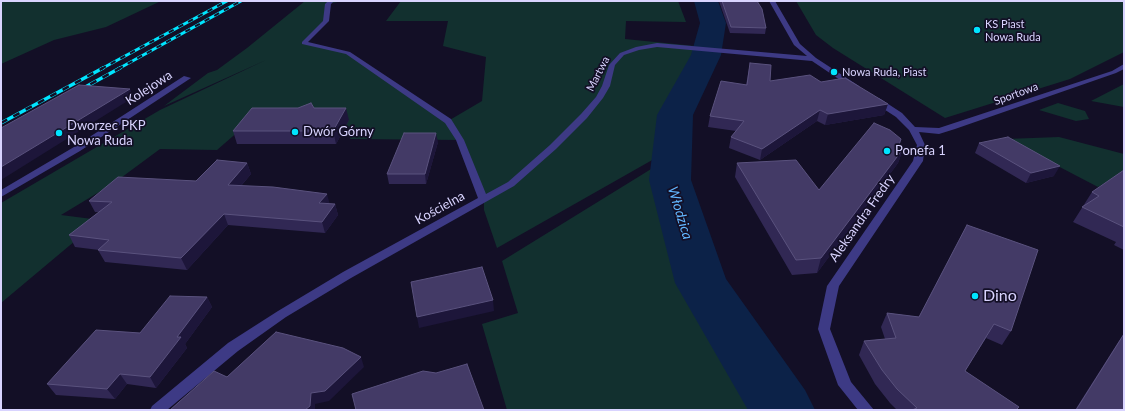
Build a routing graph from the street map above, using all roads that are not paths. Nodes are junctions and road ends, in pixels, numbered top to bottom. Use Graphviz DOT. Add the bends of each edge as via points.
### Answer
graph roads {
  1 [pos="331,1"];
  2 [pos="772,1"];
  3 [pos="814,59"];
  4 [pos="1124,66"];
  5 [pos="187,78"];
  6 [pos="913,129"];
  7 [pos="1,194"];
  8 [pos="484,200"];
  9 [pos="157,410"];
  10 [pos="868,410"];
  1 -- 8 [label="street, Kościelna" via="328,4 326,21 304,42 348,53 448,121 460,140"];
  2 -- 3 [label="street, Aleksandra Fredry" via="797,45"];
  3 -- 6 [label="street, Aleksandra Fredry" via="899,115"];
  3 -- 8 [label="street, Martwa" via="657,45 622,54 612,65 606,86 599,98 584,116 510,184"];
  4 -- 6 [label="street, Sportowa" via="1114,72 940,131"];
  5 -- 7 [label="street, Kolejowa" via="77,150"];
  6 -- 10 [label="street, Aleksandra Fredry" via="921,145 918,161 833,286 824,329 845,385"];
  8 -- 9 [label="street, Kościelna" via="347,275 282,314 233,348"];
}
